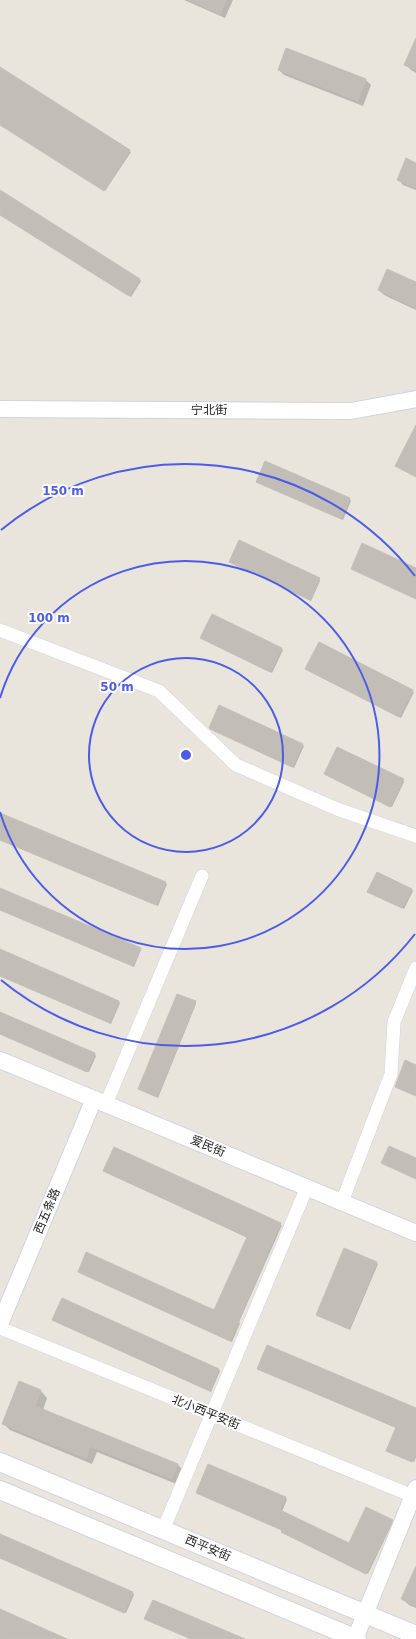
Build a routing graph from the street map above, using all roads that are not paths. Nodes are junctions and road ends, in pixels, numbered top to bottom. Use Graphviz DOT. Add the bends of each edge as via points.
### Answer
graph roads {
  1 [pos="416,399"];
  2 [pos="0,409"];
  3 [pos="0,630"];
  4 [pos="416,836"];
  5 [pos="202,876"];
  6 [pos="416,968"];
  7 [pos="0,1060"];
  8 [pos="100,1102"];
  9 [pos="307,1188"];
  10 [pos="342,1202"];
  11 [pos="416,1233"];
  12 [pos="0,1324"];
  13 [pos="0,1328"];
  14 [pos="212,1414"];
  15 [pos="0,1462"];
  16 [pos="0,1490"];
  17 [pos="414,1492"];
  18 [pos="164,1530"];
  19 [pos="365,1614"];
  20 [pos="416,1635"];
  21 [pos="356,1639"];
  1 -- 2 [label="street, 宁北街" via="351,411"];
  3 -- 4 [label="street" via="159,691 236,765 337,809"];
  5 -- 8 [label="street"];
  6 -- 10 [label="street" via="394,1022 391,1074"];
  7 -- 8 [label="street, 爱民街"];
  8 -- 9 [label="street, 爱民街"];
  8 -- 12 [label="street, 西五条路"];
  9 -- 10 [label="street, 爱民街"];
  9 -- 14 [label="street"];
  10 -- 11 [label="street, 爱民街"];
  13 -- 14 [label="street, 北小西平安街"];
  14 -- 17 [label="street, 北小西平安街"];
  14 -- 18 [label="street"];
  15 -- 18 [label="main road, 西平安街"];
  16 -- 21 [label="main road"];
  17 -- 19 [label="street"];
  18 -- 19 [label="main road, 西平安街"];
  19 -- 20 [label="main road, 西平安街"];
  19 -- 21 [label="street"];
}
